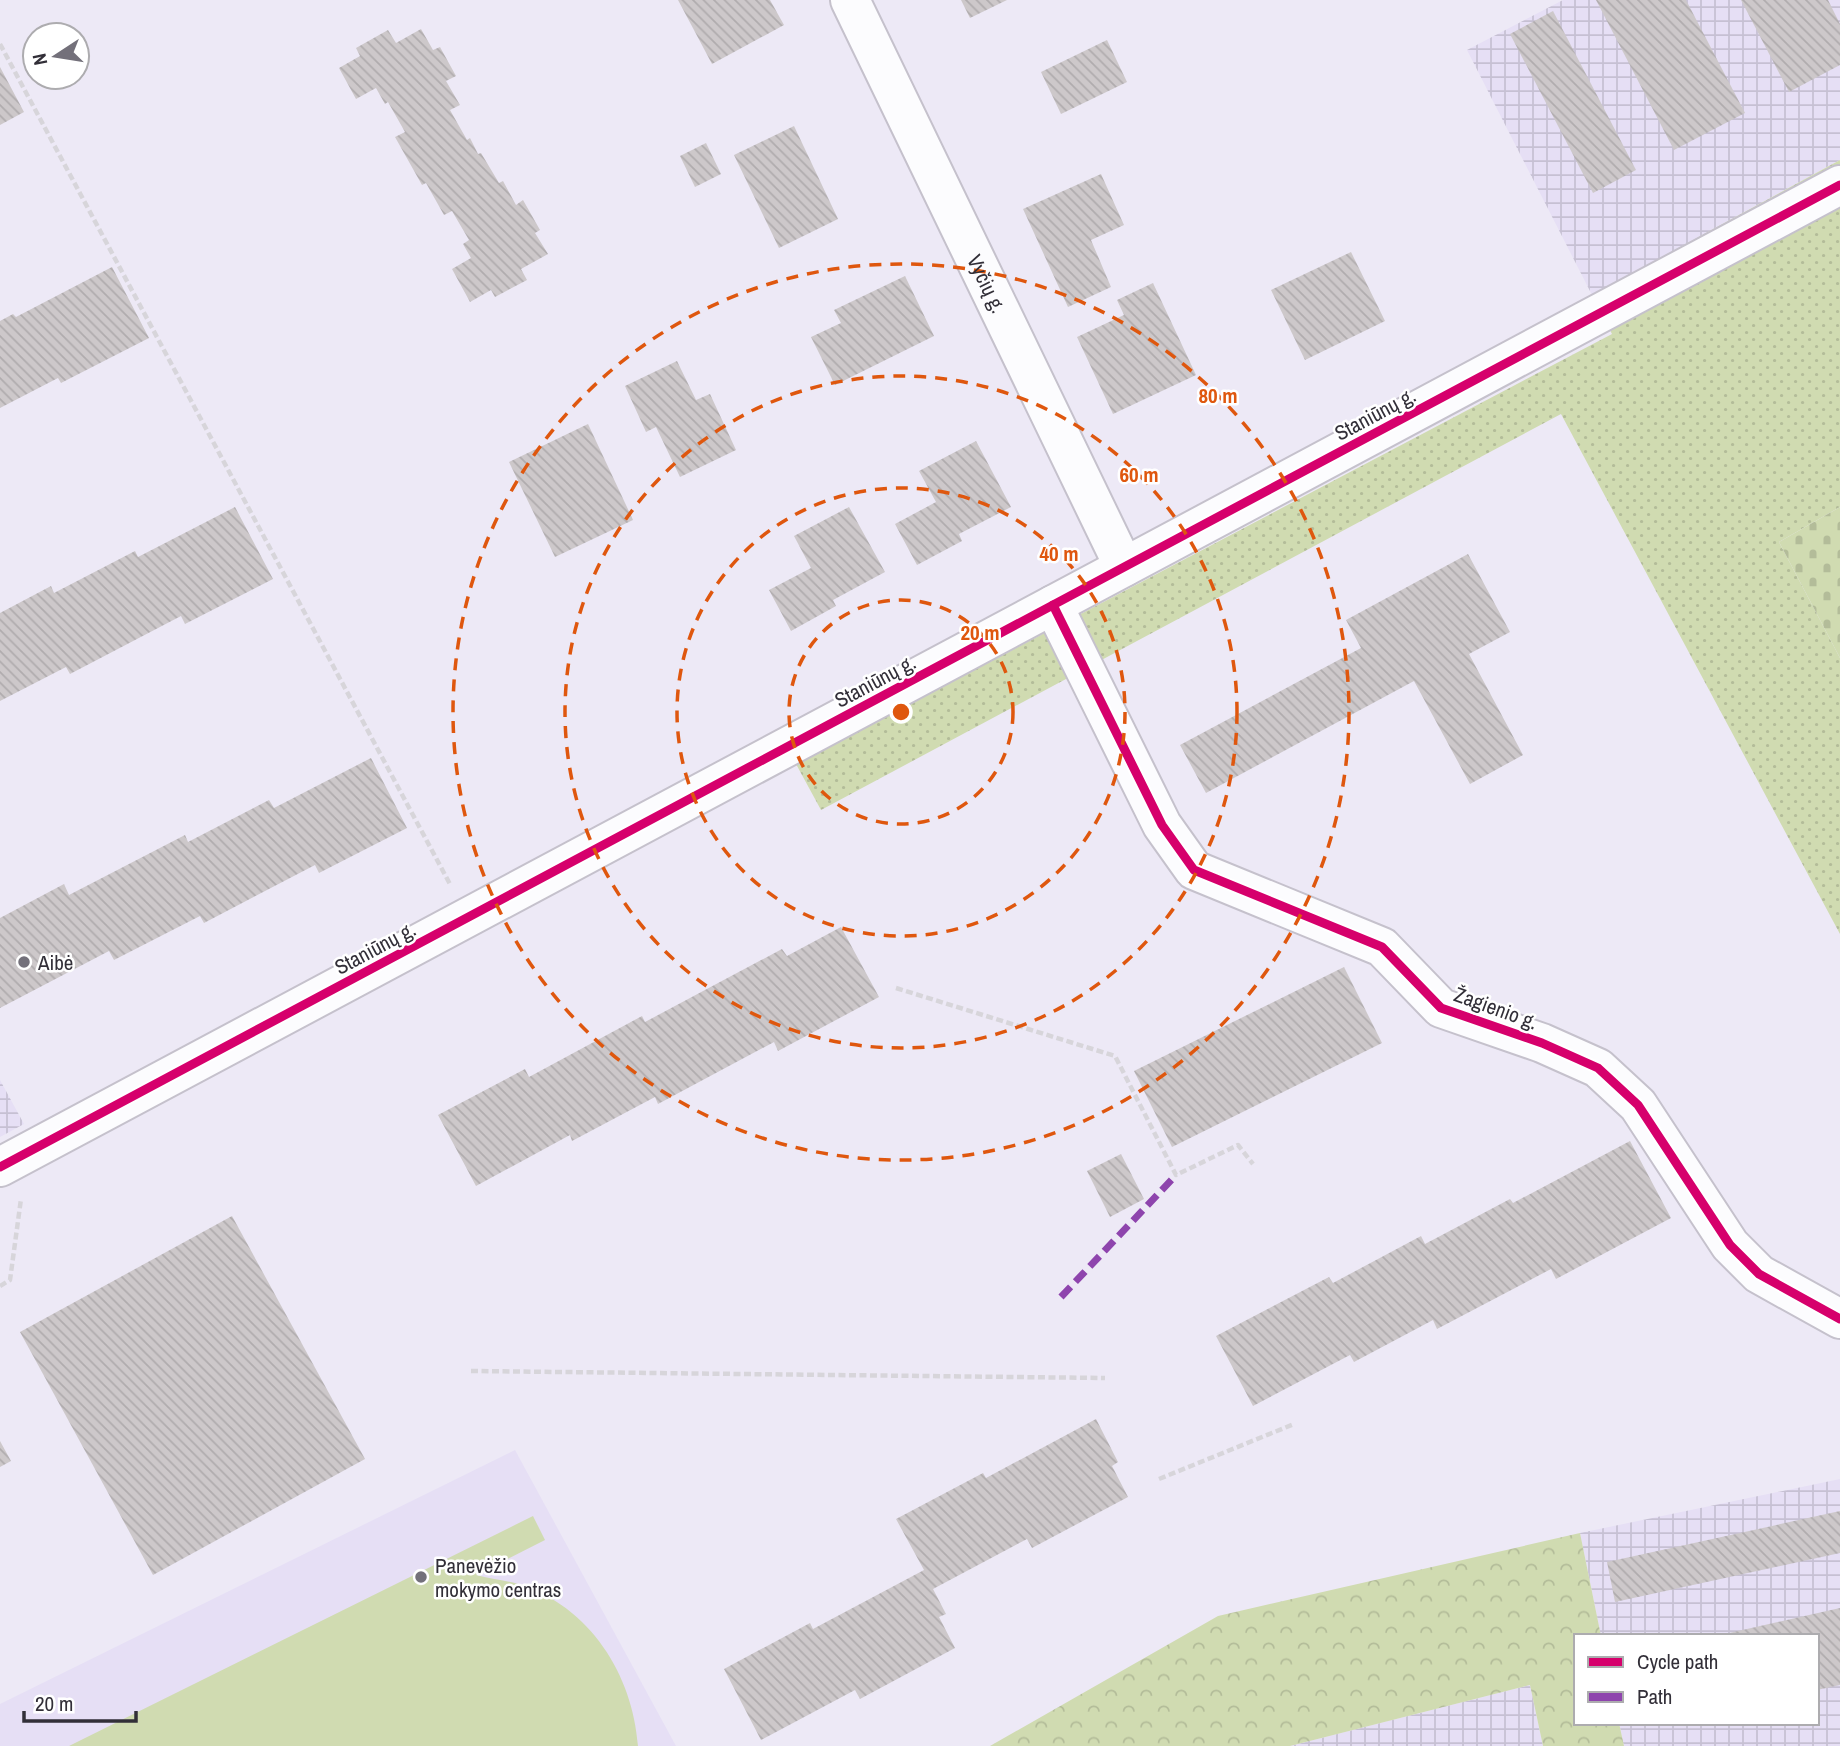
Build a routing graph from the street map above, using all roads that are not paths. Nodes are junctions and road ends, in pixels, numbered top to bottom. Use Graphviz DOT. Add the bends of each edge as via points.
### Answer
graph roads {
  1 [pos="850,0"];
  2 [pos="1840,185"];
  3 [pos="1124,567"];
  4 [pos="1053,605"];
  5 [pos="14,1160"];
  6 [pos="1840,1319"];
  1 -- 3 [label="street, Vyčių g."];
  2 -- 3 [label="street, Staniūnų g."];
  3 -- 4 [label="street, Staniūnų g."];
  4 -- 5 [label="street, Staniūnų g."];
  4 -- 6 [label="street, Žagienio g." via="1162,825 1194,870 1382,947 1441,1008 1598,1068 1638,1105 1730,1245 1759,1274"];
}
